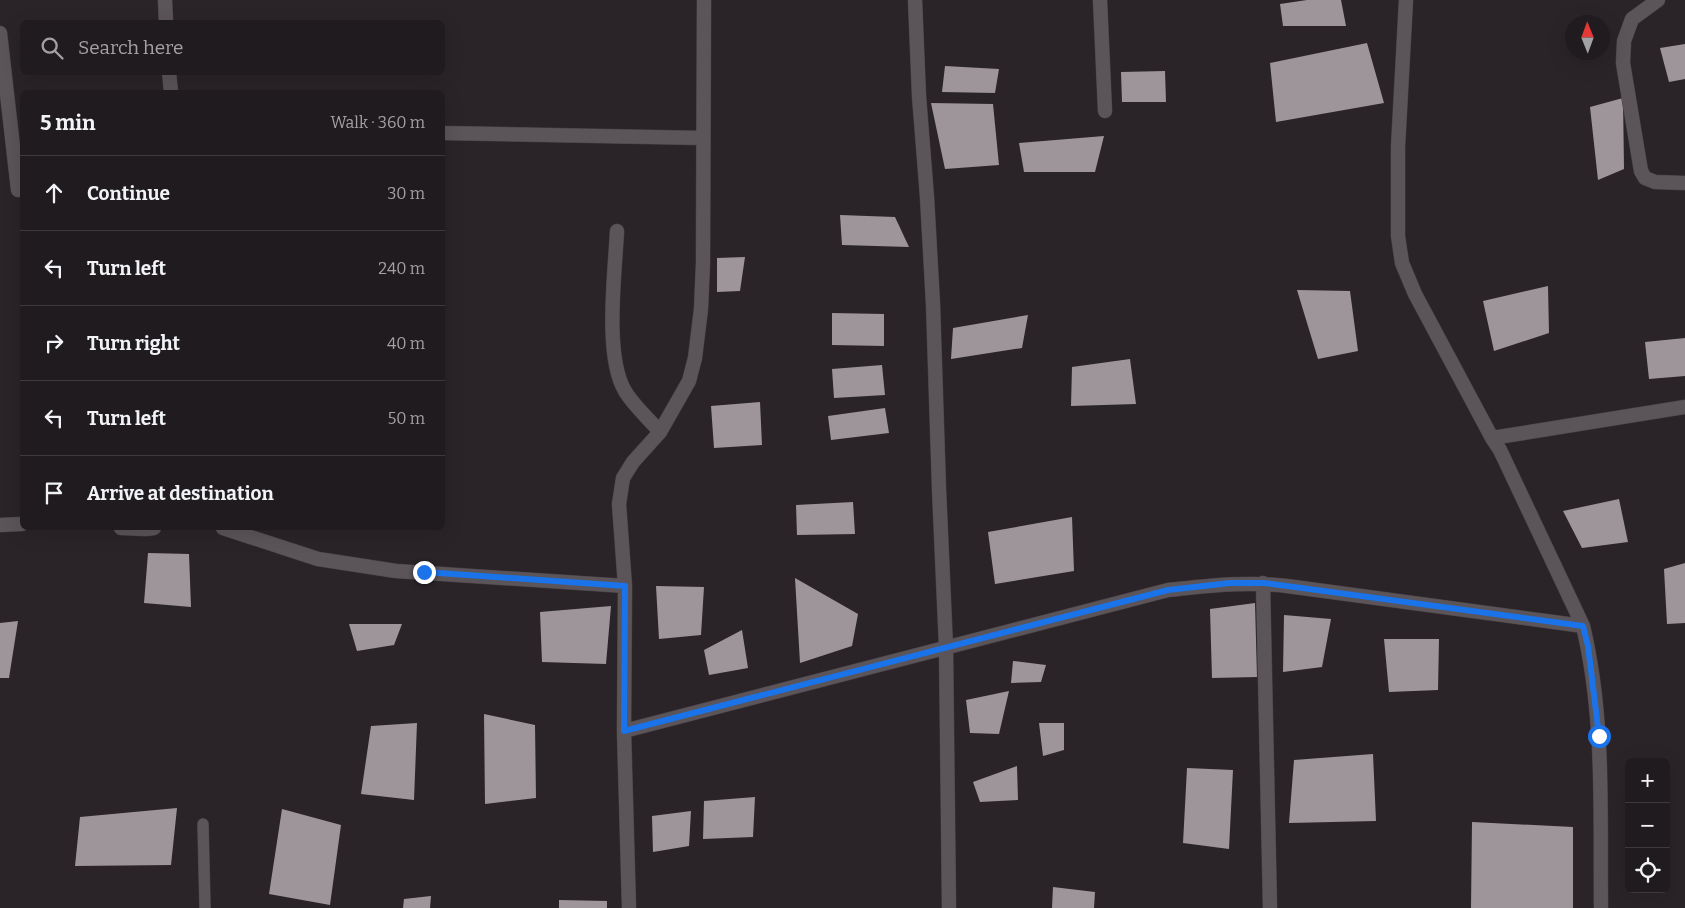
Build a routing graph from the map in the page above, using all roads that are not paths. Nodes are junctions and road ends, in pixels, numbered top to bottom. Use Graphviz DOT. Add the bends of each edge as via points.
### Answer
graph roads {
  1 [pos="165,0"];
  2 [pos="704,0"];
  3 [pos="914,0"];
  4 [pos="1100,0"];
  5 [pos="1406,0"];
  6 [pos="1658,0"];
  7 [pos="166,20"];
  8 [pos="0,33"];
  9 [pos="169,75"];
  10 [pos="171,90"];
  11 [pos="1105,111"];
  12 [pos="445,132"];
  13 [pos="703,138"];
  14 [pos="1685,183"];
  15 [pos="18,190"];
  16 [pos="617,231"];
  17 [pos="1685,407"];
  18 [pos="660,432"];
  19 [pos="1492,438"];
  20 [pos="20,524"];
  21 [pos="0,525"];
  22 [pos="230,530"];
  23 [pos="1264,583"];
  24 [pos="625,586"];
  25 [pos="1583,626"];
  26 [pos="946,647"];
  27 [pos="624,731"];
  28 [pos="203,824"];
  29 [pos="206,908"];
  30 [pos="629,908"];
  31 [pos="950,908"];
  32 [pos="1270,908"];
  33 [pos="1601,908"];
  1 -- 7 [label="street"];
  2 -- 13 [label="street"];
  3 -- 26 [label="street" via="933,304"];
  4 -- 11 [label="street"];
  5 -- 19 [label="street" via="1398,147 1398,236 1402,263 1415,294"];
  6 -- 14 [label="street" via="1632,19 1624,41 1623,63 1641,171 1645,178 1655,182"];
  8 -- 15 [label="street"];
  9 -- 10 [label="street"];
  12 -- 13 [label="street"];
  13 -- 18 [label="street" via="701,309 695,358 689,381"];
  16 -- 18 [label="street" via="612,335 614,356 625,391"];
  17 -- 19 [label="street"];
  18 -- 24 [label="street" via="623,478 619,504"];
  19 -- 25 [label="street"];
  20 -- 21 [label="street"];
  22 -- 24 [label="street" via="318,559 396,571"];
  23 -- 25 [label="street"];
  23 -- 26 [label="street" via="1168,590"];
  23 -- 32 [label="street"];
  24 -- 27 [label="street"];
  25 -- 33 [label="street" via="1599,736"];
  26 -- 27 [label="street"];
  26 -- 31 [label="street"];
  27 -- 30 [label="street"];
  28 -- 29 [label="lane"];
}
